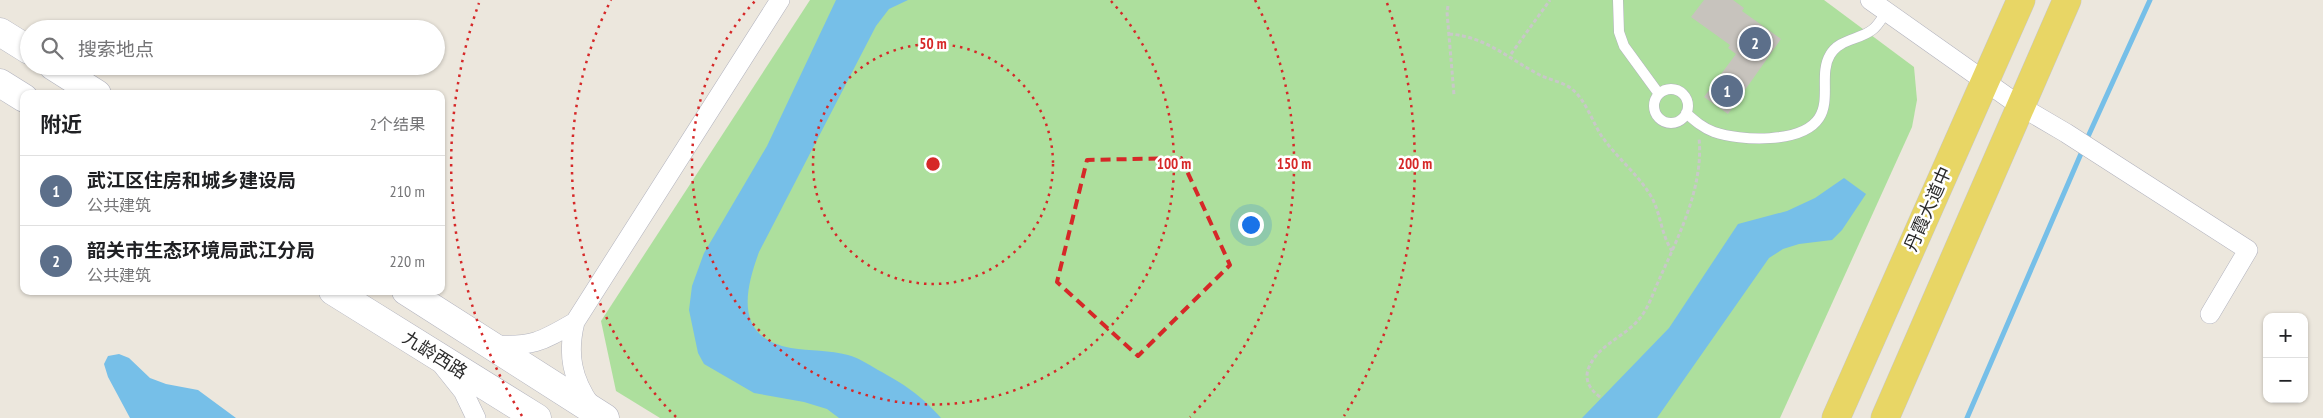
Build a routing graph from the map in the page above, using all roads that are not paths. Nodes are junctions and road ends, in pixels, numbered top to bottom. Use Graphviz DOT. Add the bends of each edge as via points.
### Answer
graph roads {
  1 [pos="780,0"];
  2 [pos="1618,0"];
  3 [pos="1870,0"];
  4 [pos="2021,0"];
  5 [pos="2067,0"];
  6 [pos="1886,12"];
  7 [pos="0,32"];
  8 [pos="20,44"];
  9 [pos="68,75"];
  10 [pos="1984,82"];
  11 [pos="0,83"];
  12 [pos="91,90"];
  13 [pos="1659,94"];
  14 [pos="20,96"];
  15 [pos="2020,106"];
  16 [pos="1686,112"];
  17 [pos="339,295"];
  18 [pos="412,295"];
  19 [pos="2210,314"];
  20 [pos="575,322"];
  21 [pos="490,345"];
  22 [pos="434,355"];
  23 [pos="600,415"];
  24 [pos="476,418"];
  25 [pos="537,418"];
  26 [pos="1836,418"];
  27 [pos="1885,418"];
  1 -- 20 [label="street"];
  2 -- 13 [label="lane" via="1624,46"];
  3 -- 6 [label="street"];
  4 -- 10 [label="main road, 丹霞大道中"];
  5 -- 15 [label="main road"];
  6 -- 10 [label="street"];
  6 -- 16 [label="lane" via="1873,30 1841,44 1829,56 1822,112 1814,124 1804,130 1778,137 1743,138 1716,132 1695,122"];
  7 -- 8 [label="main road"];
  9 -- 12 [label="main road"];
  10 -- 15 [label="street"];
  10 -- 26 [label="main road, 丹霞大道中"];
  11 -- 14 [label="main road"];
  13 -- 16 [label="lane" via="1668,89 1678,91 1688,103"];
  13 -- 16 [label="lane" via="1654,112 1661,120 1676,122"];
  15 -- 19 [label="street" via="2248,250"];
  15 -- 27 [label="main road"];
  17 -- 22 [label="main road, 九龄西路"];
  18 -- 21 [label="main road"];
  20 -- 21 [label="street" via="542,341 510,346"];
  20 -- 23 [label="street" via="571,340 573,370 582,394"];
  21 -- 23 [label="main road"];
  22 -- 24 [label="street" via="463,391"];
  22 -- 25 [label="main road, 九龄西路"];
}
